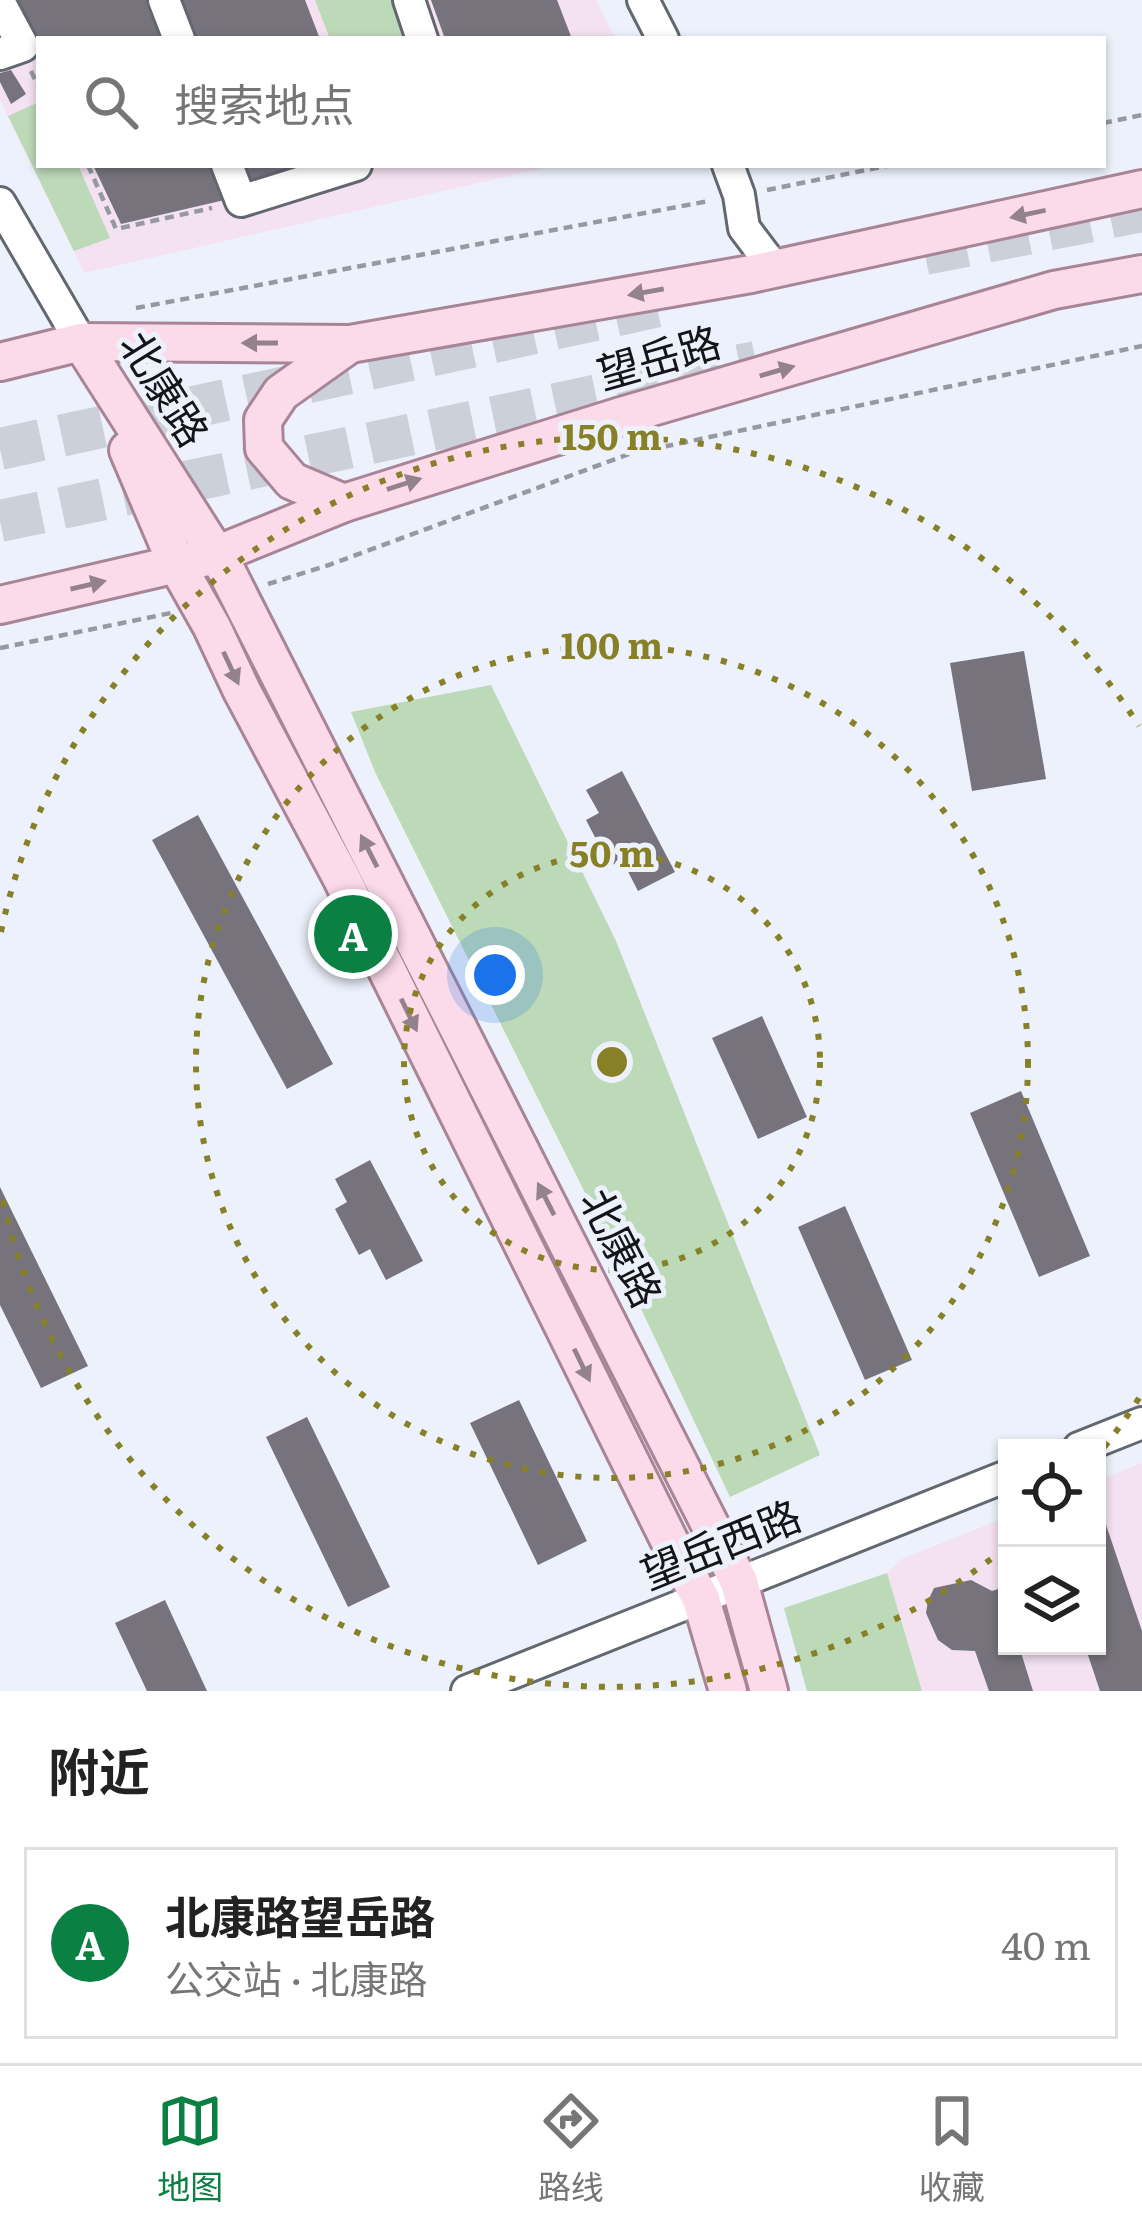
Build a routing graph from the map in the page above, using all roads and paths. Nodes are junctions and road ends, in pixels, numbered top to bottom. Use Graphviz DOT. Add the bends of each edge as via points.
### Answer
graph roads {
  1 [pos="164,0"];
  2 [pos="409,0"];
  3 [pos="643,0"];
  4 [pos="0,3"];
  5 [pos="178,36"];
  6 [pos="421,36"];
  7 [pos="661,36"];
  8 [pos="0,55"];
  9 [pos="1142,115"];
  10 [pos="1106,122"];
  11 [pos="89,168"];
  12 [pos="228,168"];
  13 [pos="346,168"];
  14 [pos="729,168"];
  15 [pos="876,168"];
  16 [pos="1142,189"];
  17 [pos="739,195"];
  18 [pos="241,201"];
  19 [pos="0,203"];
  20 [pos="775,269"];
  21 [pos="1142,274"];
  22 [pos="139,308"];
  23 [pos="81,342"];
  24 [pos="350,344"];
  25 [pos="1142,346"];
  26 [pos="0,362"];
  27 [pos="344,503"];
  28 [pos="216,555"];
  29 [pos="177,565"];
  30 [pos="236,594"];
  31 [pos="0,605"];
  32 [pos="201,607"];
  33 [pos="0,648"];
  34 [pos="1142,1423"];
  35 [pos="1102,1439"];
  36 [pos="998,1480"];
  37 [pos="739,1582"];
  38 [pos="701,1599"];
  39 [pos="467,1691"];
  40 [pos="728,1691"];
  41 [pos="769,1691"];
  1 -- 5 [label="street"];
  2 -- 6 [label="street"];
  3 -- 7 [label="street"];
  4 -- 8 [label="street" via="23,46"];
  9 -- 10 [label="path"];
  11 -- 18 [label="path" via="116,229"];
  12 -- 18 [label="street"];
  13 -- 18 [label="street"];
  14 -- 17 [label="street"];
  15 -- 17 [label="path"];
  16 -- 20 [label="main road, 望岳路, one-way"];
  17 -- 20 [label="street" via="744,228"];
  17 -- 22 [label="path"];
  19 -- 23 [label="street"];
  20 -- 24 [label="main road, 望岳路, one-way"];
  27 -- 21 [label="main road, 望岳路, one-way" via="1054,290"];
  24 -- 23 [label="main road, 望岳路, one-way"];
  23 -- 26 [label="main road, 望岳路"];
  23 -- 28 [label="main road, 北康路"];
  23 -- 29 [label="main road, 北康路"];
  24 -- 27 [label="main road" via="281,393 263,420 264,448 292,482"];
  25 -- 30 [label="path" via="628,454"];
  27 -- 28 [label="main road, 望岳路"];
  28 -- 29 [label="main road, 望岳路"];
  28 -- 30 [label="main road, 北康路"];
  31 -- 29 [label="main road, 望岳路, one-way"];
  29 -- 32 [label="main road, 北康路"];
  37 -- 30 [label="main road, 北康路, one-way"];
  32 -- 33 [label="path"];
  32 -- 38 [label="main road, 北康路, one-way"];
  34 -- 35 [label="street"];
  36 -- 37 [label="street, 望岳西路"];
  37 -- 38 [label="street, 望岳西路"];
  37 -- 41 [label="main road, 北康路"];
  38 -- 39 [label="street, 望岳西路"];
  38 -- 40 [label="main road, 北康路"];
}
